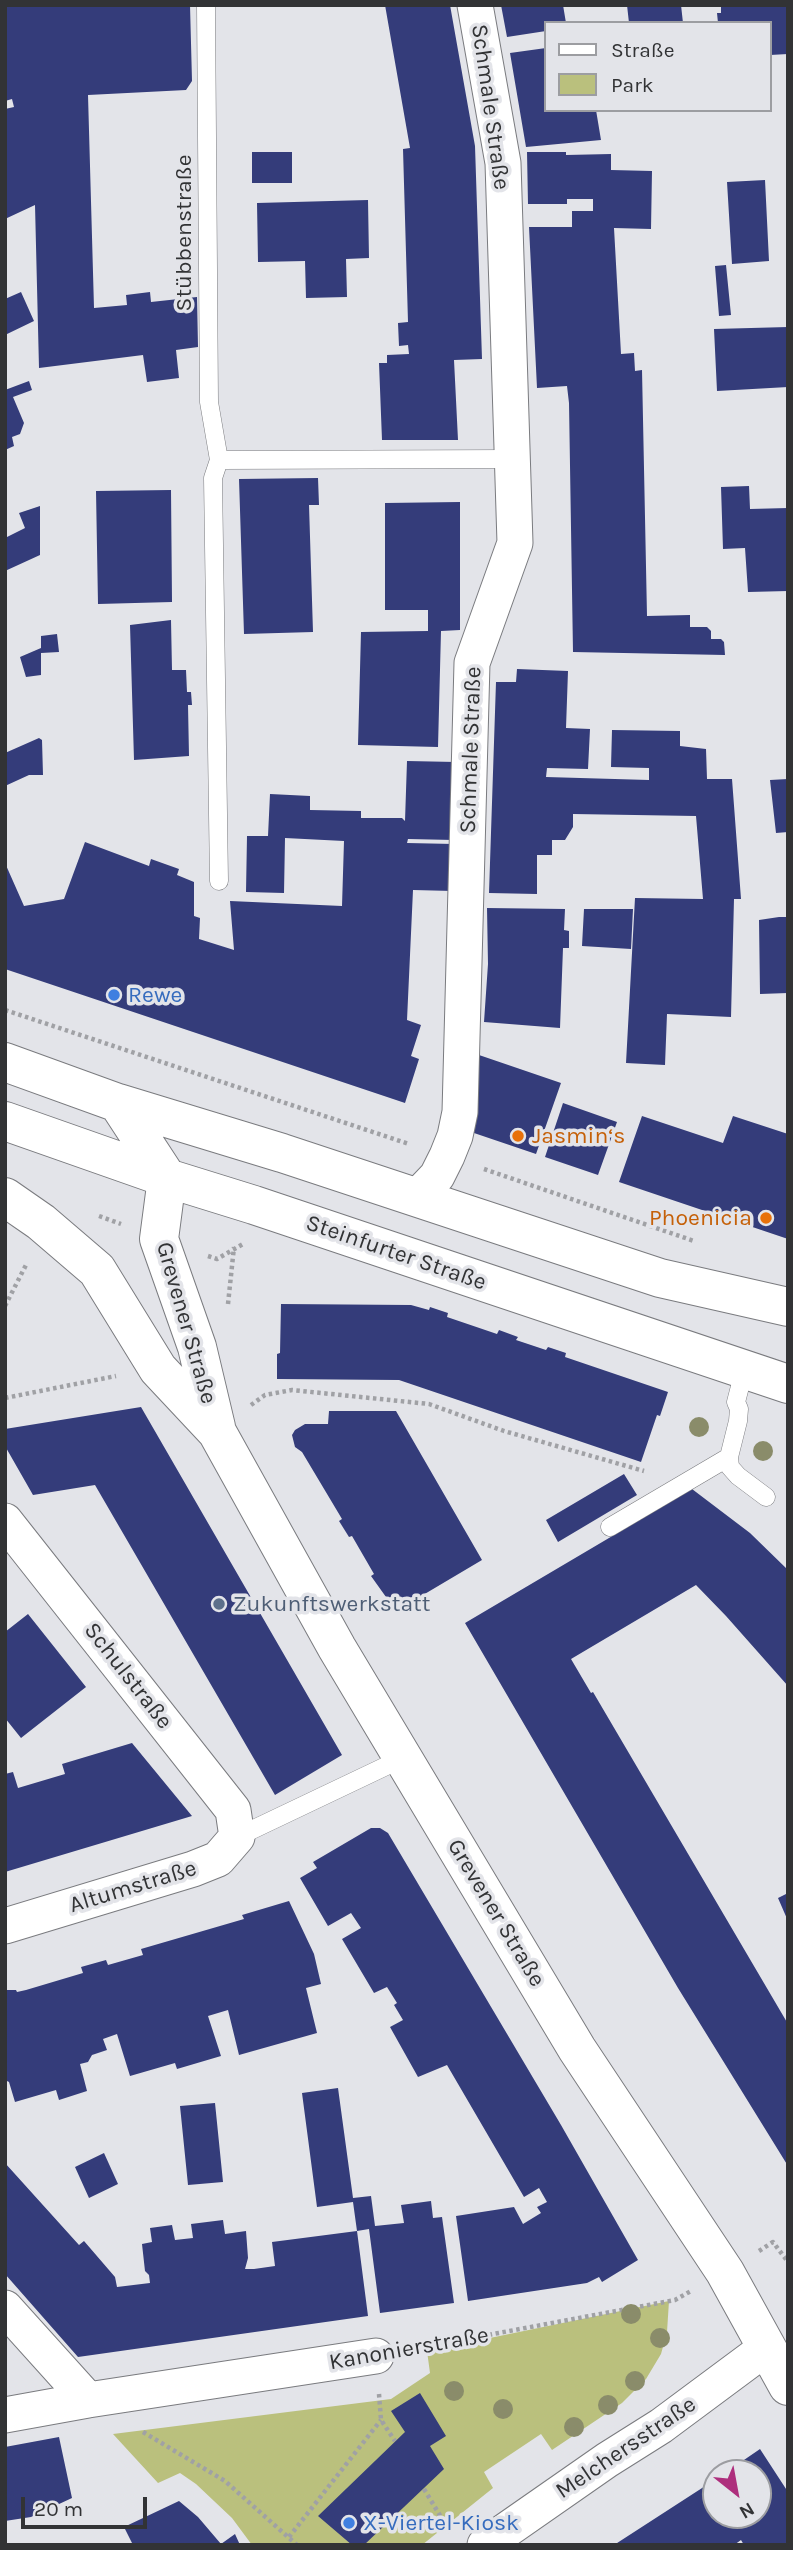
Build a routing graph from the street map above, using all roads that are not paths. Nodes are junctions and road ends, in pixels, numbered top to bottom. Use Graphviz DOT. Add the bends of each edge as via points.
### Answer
graph roads {
  1 [pos="206,5"];
  2 [pos="475,5"];
  3 [pos="512,459"];
  4 [pos="219,460"];
  5 [pos="219,881"];
  6 [pos="7,1061"];
  7 [pos="118,1103"];
  8 [pos="5,1121"];
  9 [pos="167,1178"];
  10 [pos="5,1197"];
  11 [pos="417,1197"];
  12 [pos="788,1307"];
  13 [pos="788,1384"];
  14 [pos="740,1387"];
  15 [pos="217,1432"];
  16 [pos="729,1457"];
  17 [pos="766,1497"];
  18 [pos="5,1521"];
  19 [pos="610,1527"];
  20 [pos="403,1758"];
  21 [pos="237,1838"];
  22 [pos="5,1926"];
  23 [pos="5,2308"];
  24 [pos="766,2348"];
  25 [pos="376,2356"];
  26 [pos="788,2386"];
  27 [pos="88,2400"];
  28 [pos="5,2415"];
  29 [pos="485,2545"];
  1 -- 4 [label="lane, Stübbenstraße" via="209,401"];
  2 -- 3 [label="street, Schmale Straße" via="503,163"];
  3 -- 4 [label="lane"];
  3 -- 11 [label="street, Schmale Straße" via="514,543 472,663 460,1112 437,1176"];
  4 -- 5 [label="lane, Stübbenstraße" via="213,478"];
  6 -- 7 [label="main road"];
  7 -- 9 [label="main road"];
  7 -- 11 [label="main road"];
  8 -- 9 [label="main road, Steinfurter Straße"];
  9 -- 14 [label="main road, Steinfurter Straße" via="261,1208"];
  9 -- 15 [label="main road, Grevener Straße" via="159,1239 197,1347"];
  10 -- 15 [label="main road, Grevener Straße" via="97,1270 158,1369"];
  11 -- 12 [label="main road" via="660,1278"];
  13 -- 14 [label="main road, Steinfurter Straße"];
  14 -- 16 [label="lane"];
  15 -- 20 [label="main road, Grevener Straße"];
  16 -- 17 [label="lane" via="738,1476"];
  16 -- 19 [label="lane"];
  18 -- 21 [label="street, Schulstraße" via="233,1810"];
  20 -- 21 [label="lane, Altumstraße"];
  20 -- 24 [label="main road, Grevener Straße" via="578,2049 725,2272"];
  21 -- 22 [label="street, Altumstraße" via="218,1859 193,1869"];
  23 -- 27 [label="street"];
  24 -- 26 [label="main road, Grevener Straße"];
  24 -- 29 [label="street, Melchersstraße" via="662,2426"];
  25 -- 27 [label="street, Kanonierstraße"];
  27 -- 28 [label="street, Kanonierstraße"];
}
